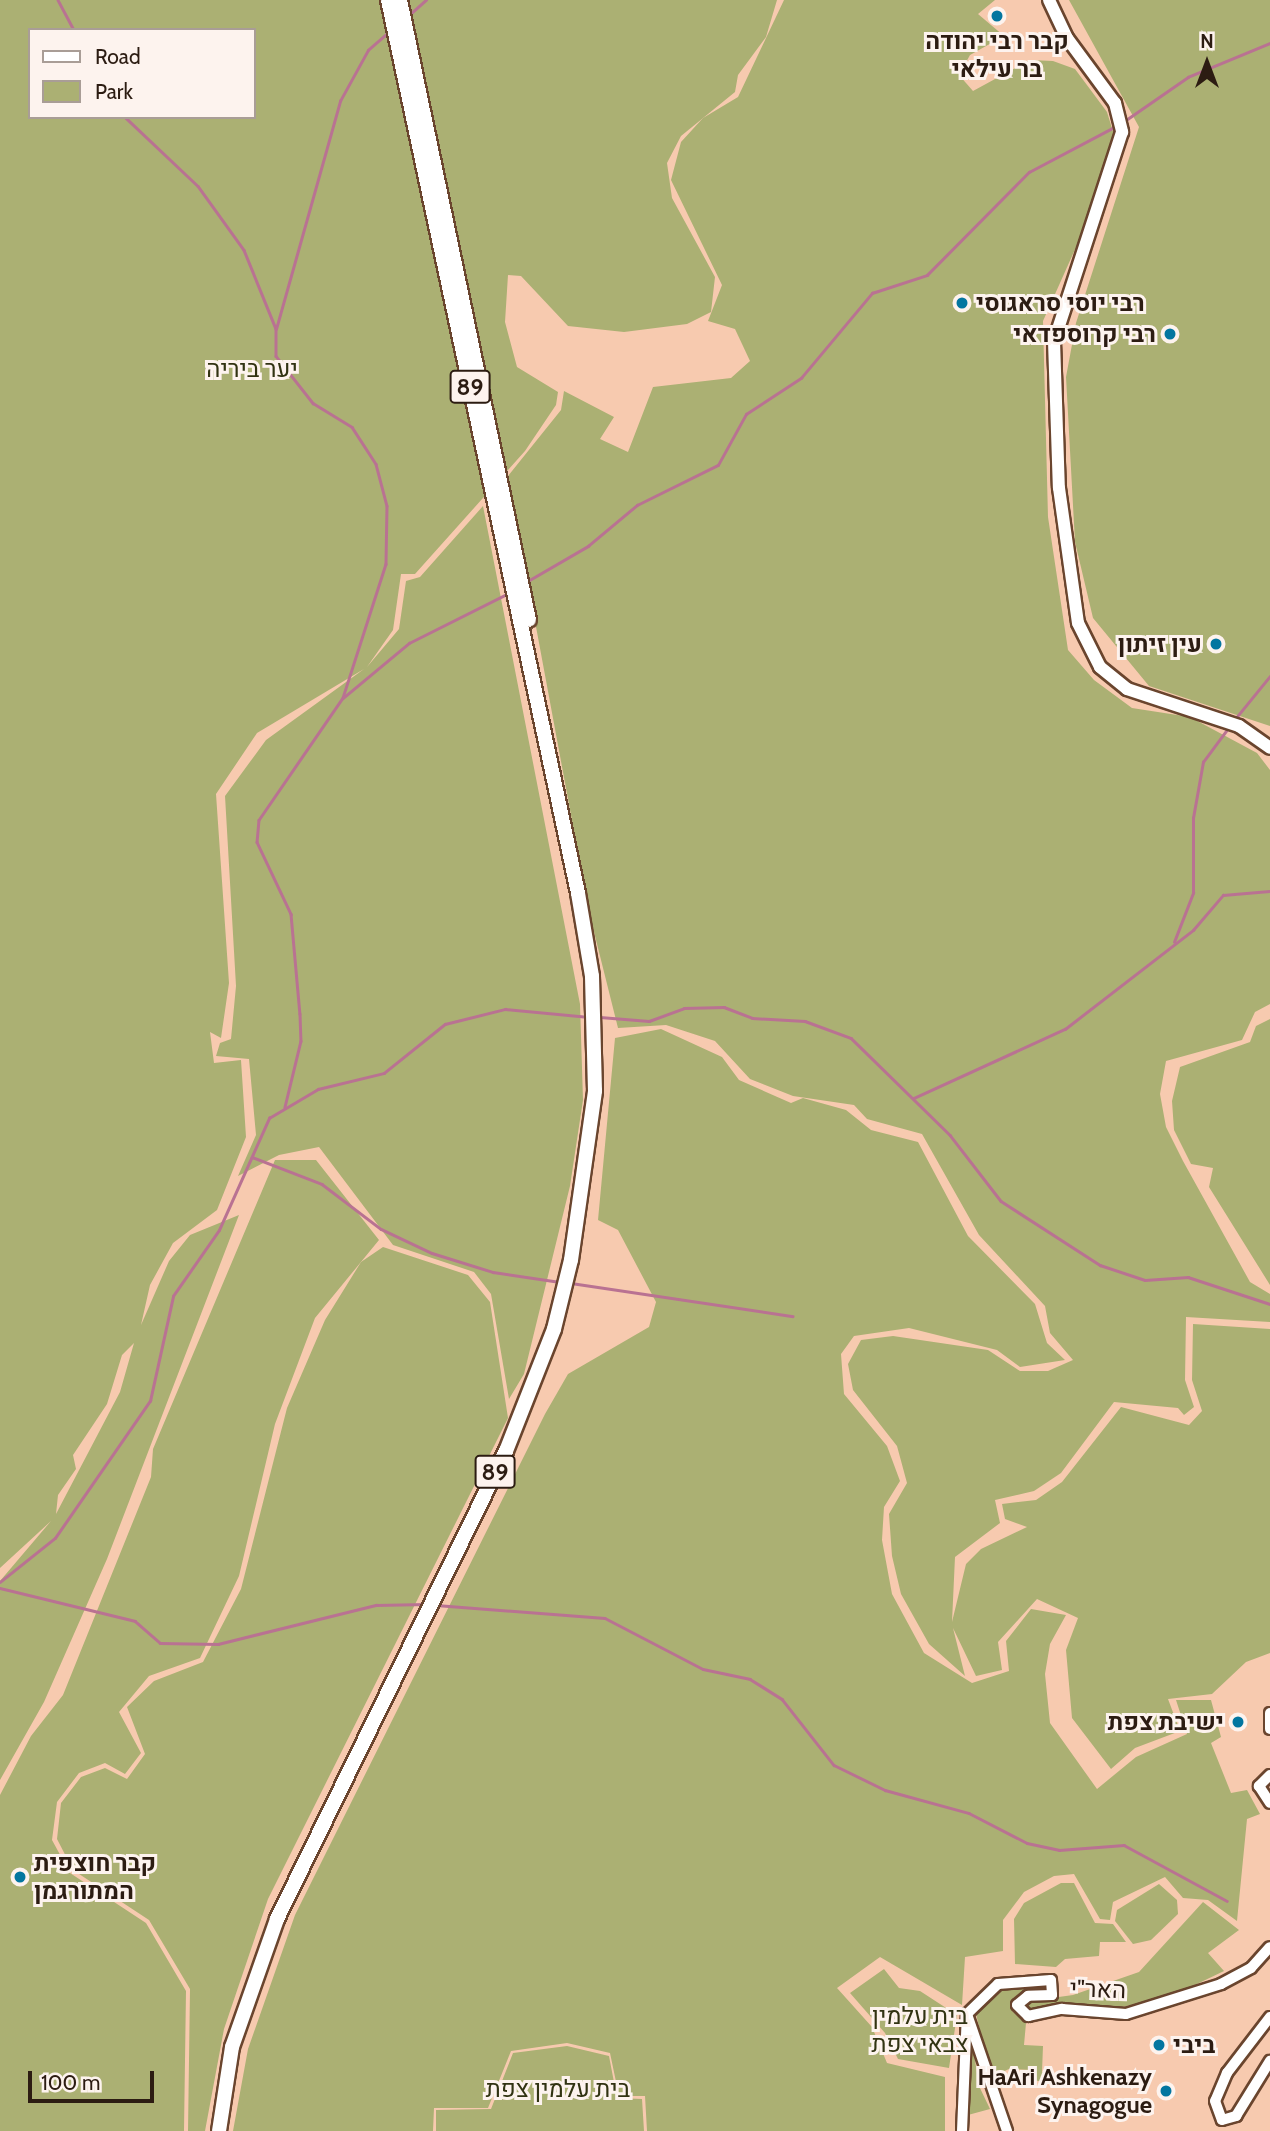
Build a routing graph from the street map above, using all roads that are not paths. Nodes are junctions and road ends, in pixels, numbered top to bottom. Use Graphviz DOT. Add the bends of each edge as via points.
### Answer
graph roads {
  1 [pos="388,0"];
  2 [pos="400,0"];
  3 [pos="1049,0"];
  4 [pos="1270,748"];
  5 [pos="553,773"];
  6 [pos="1270,1713"];
  7 [pos="1270,1729"];
  8 [pos="1270,1775"];
  9 [pos="1270,1802"];
  10 [pos="1270,1947"];
  11 [pos="967,2014"];
  12 [pos="1270,2017"];
  13 [pos="1270,2061"];
  14 [pos="219,2131"];
  15 [pos="962,2131"];
  16 [pos="1007,2131"];
  1 -- 5 [label="highway, 89"];
  2 -- 5 [label="highway, 89" via="528,609"];
  3 -- 4 [label="main road" via="1067,38 1115,103 1122,132 1054,341 1059,488 1078,623 1100,667 1127,689 1238,726"];
  5 -- 14 [label="highway, 89" via="592,976 595,1078 568,1272 554,1329 506,1451 277,1919 232,2047"];
  6 -- 7 [label="street"];
  8 -- 9 [label="street" via="1259,1786"];
  10 -- 11 [label="street, האר\"י" via="1251,1968 1221,1984 1126,2014 1020,2012 1021,1998 1052,1995 1056,1986 1043,1978 998,1984"];
  11 -- 15 [label="street"];
  11 -- 16 [label="street"];
  12 -- 13 [label="street" via="1238,2053 1219,2091 1218,2115 1225,2120 1236,2116"];
}
